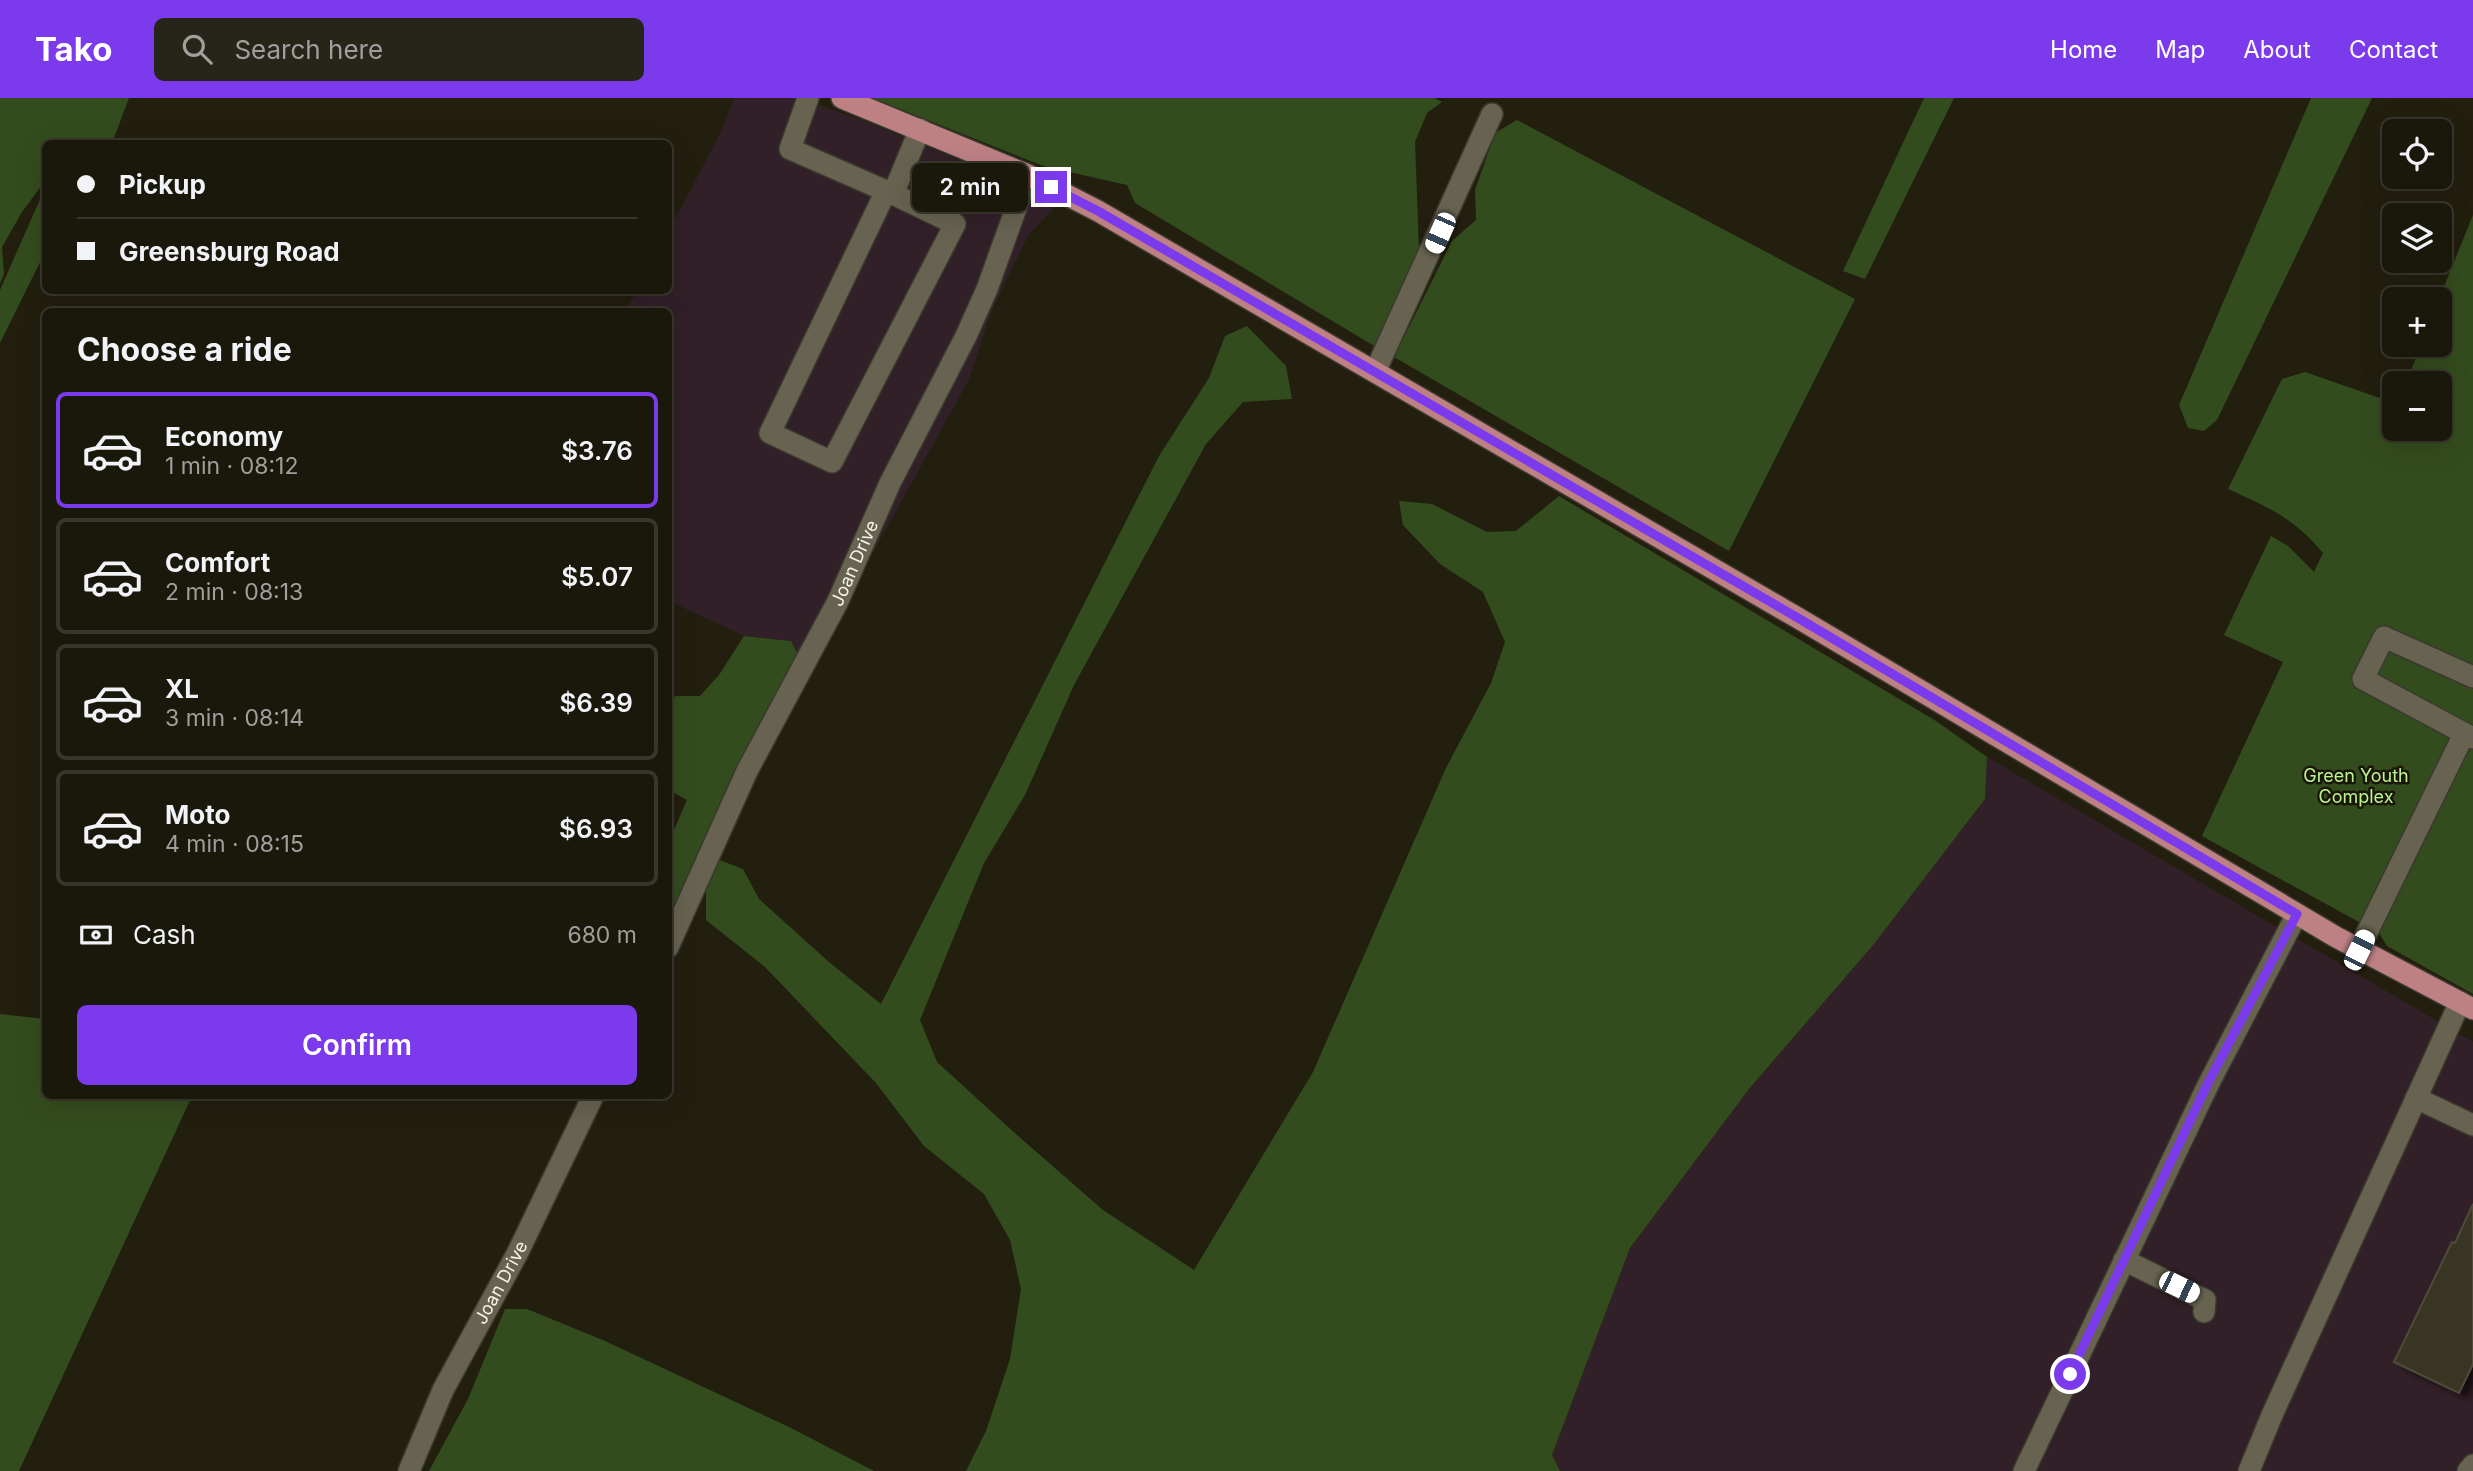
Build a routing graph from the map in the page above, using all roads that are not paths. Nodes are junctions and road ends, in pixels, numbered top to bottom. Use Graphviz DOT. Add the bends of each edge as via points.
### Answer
graph roads {
  1 [pos="808,98"];
  2 [pos="842,98"];
  3 [pos="1492,114"];
  4 [pos="920,129"];
  5 [pos="1028,175"];
  6 [pos="890,192"];
  7 [pos="1375,372"];
  8 [pos="2473,677"];
  9 [pos="2468,736"];
  10 [pos="2297,914"];
  11 [pos="672,938"];
  12 [pos="2359,950"];
  13 [pos="2466,1006"];
  14 [pos="2416,1098"];
  15 [pos="592,1099"];
  16 [pos="2473,1125"];
  17 [pos="2124,1260"];
  18 [pos="2204,1312"];
  19 [pos="2473,1465"];
  20 [pos="409,1471"];
  21 [pos="2024,1471"];
  22 [pos="2249,1471"];
  23 [pos="2468,1471"];
  1 -- 6 [label="lane" via="790,149"];
  2 -- 4 [label="main road"];
  3 -- 7 [label="lane"];
  4 -- 5 [label="main road"];
  4 -- 6 [label="lane"];
  5 -- 7 [label="main road"];
  5 -- 11 [label="lane, Joan Drive" via="966,337 890,483 838,601 747,771"];
  6 -- 6 [label="lane" via="955,224 832,462 771,433"];
  7 -- 10 [label="main road"];
  8 -- 9 [label="lane" via="2384,638 2363,679"];
  9 -- 12 [label="lane"];
  10 -- 12 [label="main road"];
  10 -- 17 [label="lane" via="2208,1083"];
  12 -- 13 [label="main road"];
  13 -- 14 [label="lane"];
  14 -- 16 [label="lane"];
  14 -- 22 [label="lane"];
  15 -- 20 [label="lane, Joan Drive" via="518,1252 443,1390"];
  17 -- 18 [label="lane" via="2205,1300"];
  17 -- 21 [label="lane"];
  19 -- 23 [label="lane"];
}
